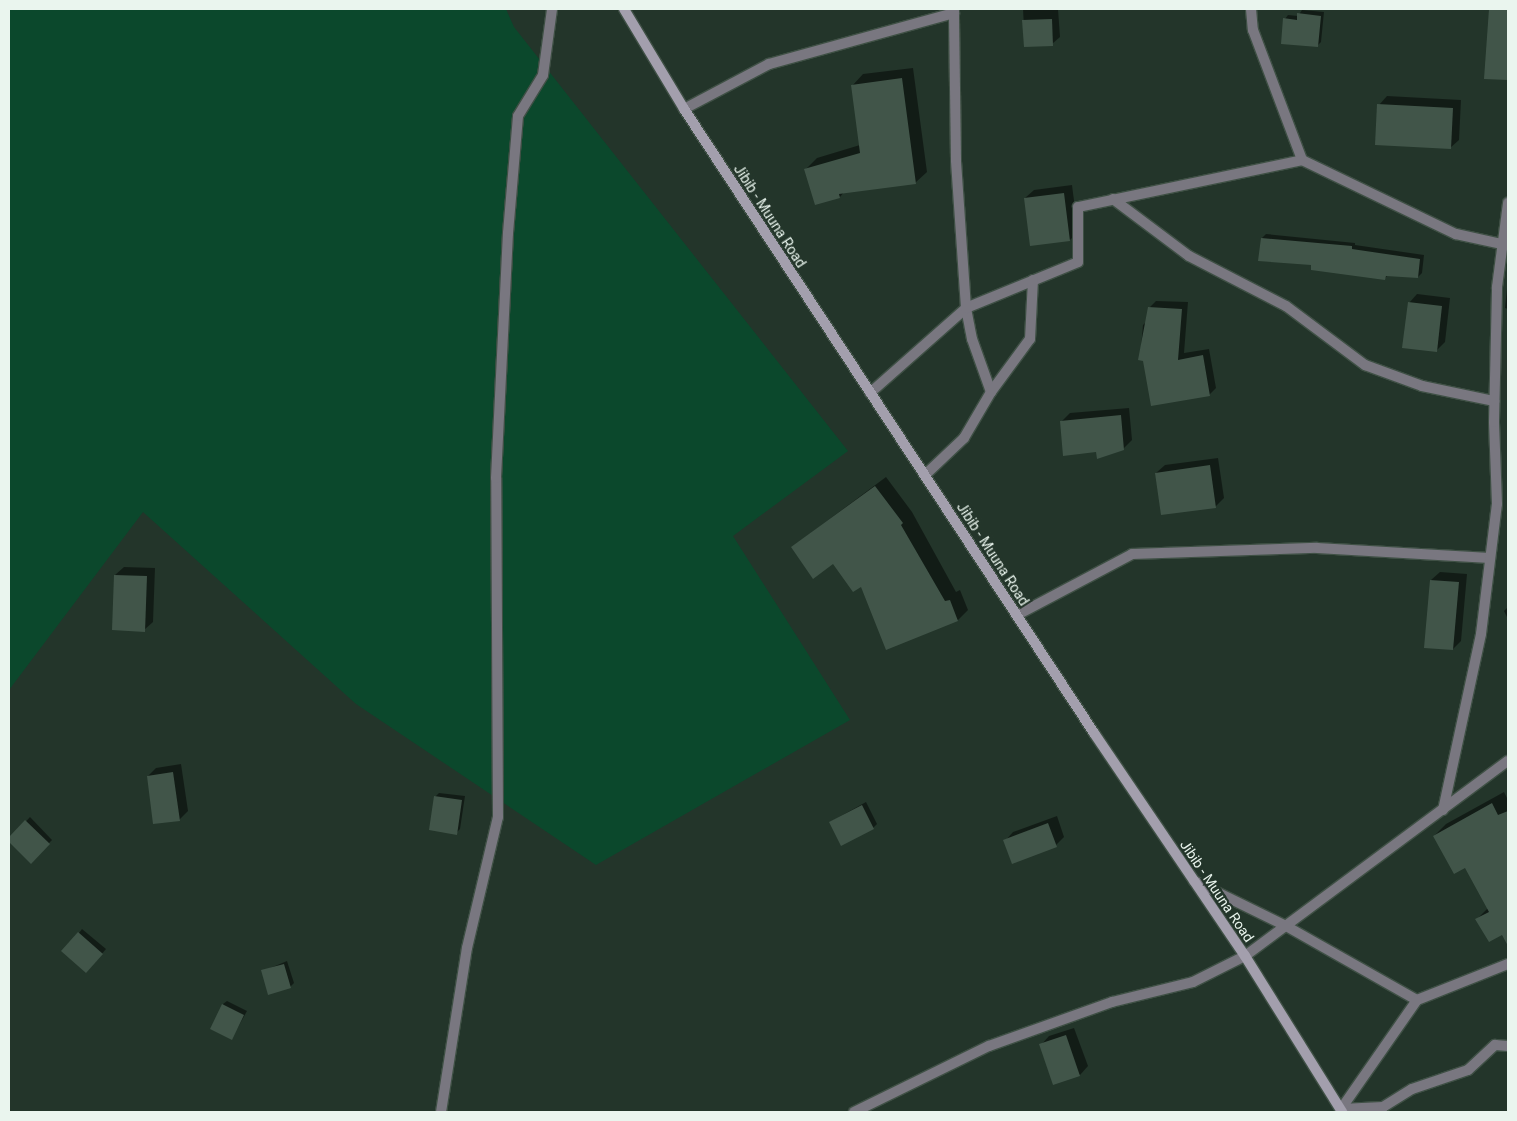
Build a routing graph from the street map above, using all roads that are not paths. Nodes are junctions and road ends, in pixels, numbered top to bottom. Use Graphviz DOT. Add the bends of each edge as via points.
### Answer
graph roads {
  1 [pos="552,9"];
  2 [pos="624,9"];
  3 [pos="1251,9"];
  4 [pos="954,11"];
  5 [pos="684,110"];
  6 [pos="1302,160"];
  7 [pos="1113,199"];
  8 [pos="1508,203"];
  9 [pos="1501,244"];
  10 [pos="1033,280"];
  11 [pos="966,308"];
  12 [pos="991,392"];
  13 [pos="870,393"];
  14 [pos="1494,401"];
  15 [pos="925,475"];
  16 [pos="1508,499"];
  17 [pos="1497,504"];
  18 [pos="1490,558"];
  19 [pos="1017,615"];
  20 [pos="1508,761"];
  21 [pos="1443,810"];
  22 [pos="1194,881"];
  23 [pos="1286,926"];
  24 [pos="1245,956"];
  25 [pos="1508,964"];
  26 [pos="1417,1000"];
  27 [pos="1508,1046"];
  28 [pos="1341,1111"];
  29 [pos="441,1112"];
  30 [pos="854,1112"];
  1 -- 29 [label="street" via="543,75 518,116 508,233 496,478 498,817 467,948"];
  2 -- 5 [label="street, Jibib - Muuna Road"];
  3 -- 6 [label="street" via="1253,30"];
  4 -- 5 [label="street" via="769,64"];
  4 -- 11 [label="street" via="956,160"];
  5 -- 13 [label="street, Jibib - Muuna Road"];
  6 -- 7 [label="street"];
  6 -- 9 [label="street" via="1456,234"];
  7 -- 10 [label="street" via="1078,207 1078,262"];
  7 -- 14 [label="street" via="1189,256 1286,306 1365,365 1422,386"];
  8 -- 9 [label="street"];
  9 -- 14 [label="street" via="1496,287"];
  10 -- 11 [label="street"];
  10 -- 12 [label="street" via="1030,339"];
  11 -- 12 [label="street" via="972,339"];
  11 -- 13 [label="street"];
  12 -- 15 [label="street" via="964,438"];
  13 -- 15 [label="street, Jibib - Muuna Road"];
  14 -- 17 [label="street"];
  15 -- 19 [label="street, Jibib - Muuna Road"];
  16 -- 17 [label="street"];
  17 -- 18 [label="street"];
  18 -- 19 [label="street" via="1318,548 1132,554"];
  18 -- 21 [label="street" via="1481,634"];
  19 -- 22 [label="street, Jibib - Muuna Road"];
  20 -- 21 [label="street"];
  21 -- 23 [label="street"];
  22 -- 23 [label="street"];
  22 -- 24 [label="street, Jibib - Muuna Road"];
  23 -- 24 [label="street"];
  23 -- 26 [label="street"];
  24 -- 28 [label="street, Jibib - Muuna Road"];
  24 -- 30 [label="street" via="1193,982 1112,1002 989,1046"];
  25 -- 26 [label="street"];
  26 -- 28 [label="street"];
  27 -- 28 [label="street" via="1495,1045 1468,1070 1412,1089 1383,1107"];
}
